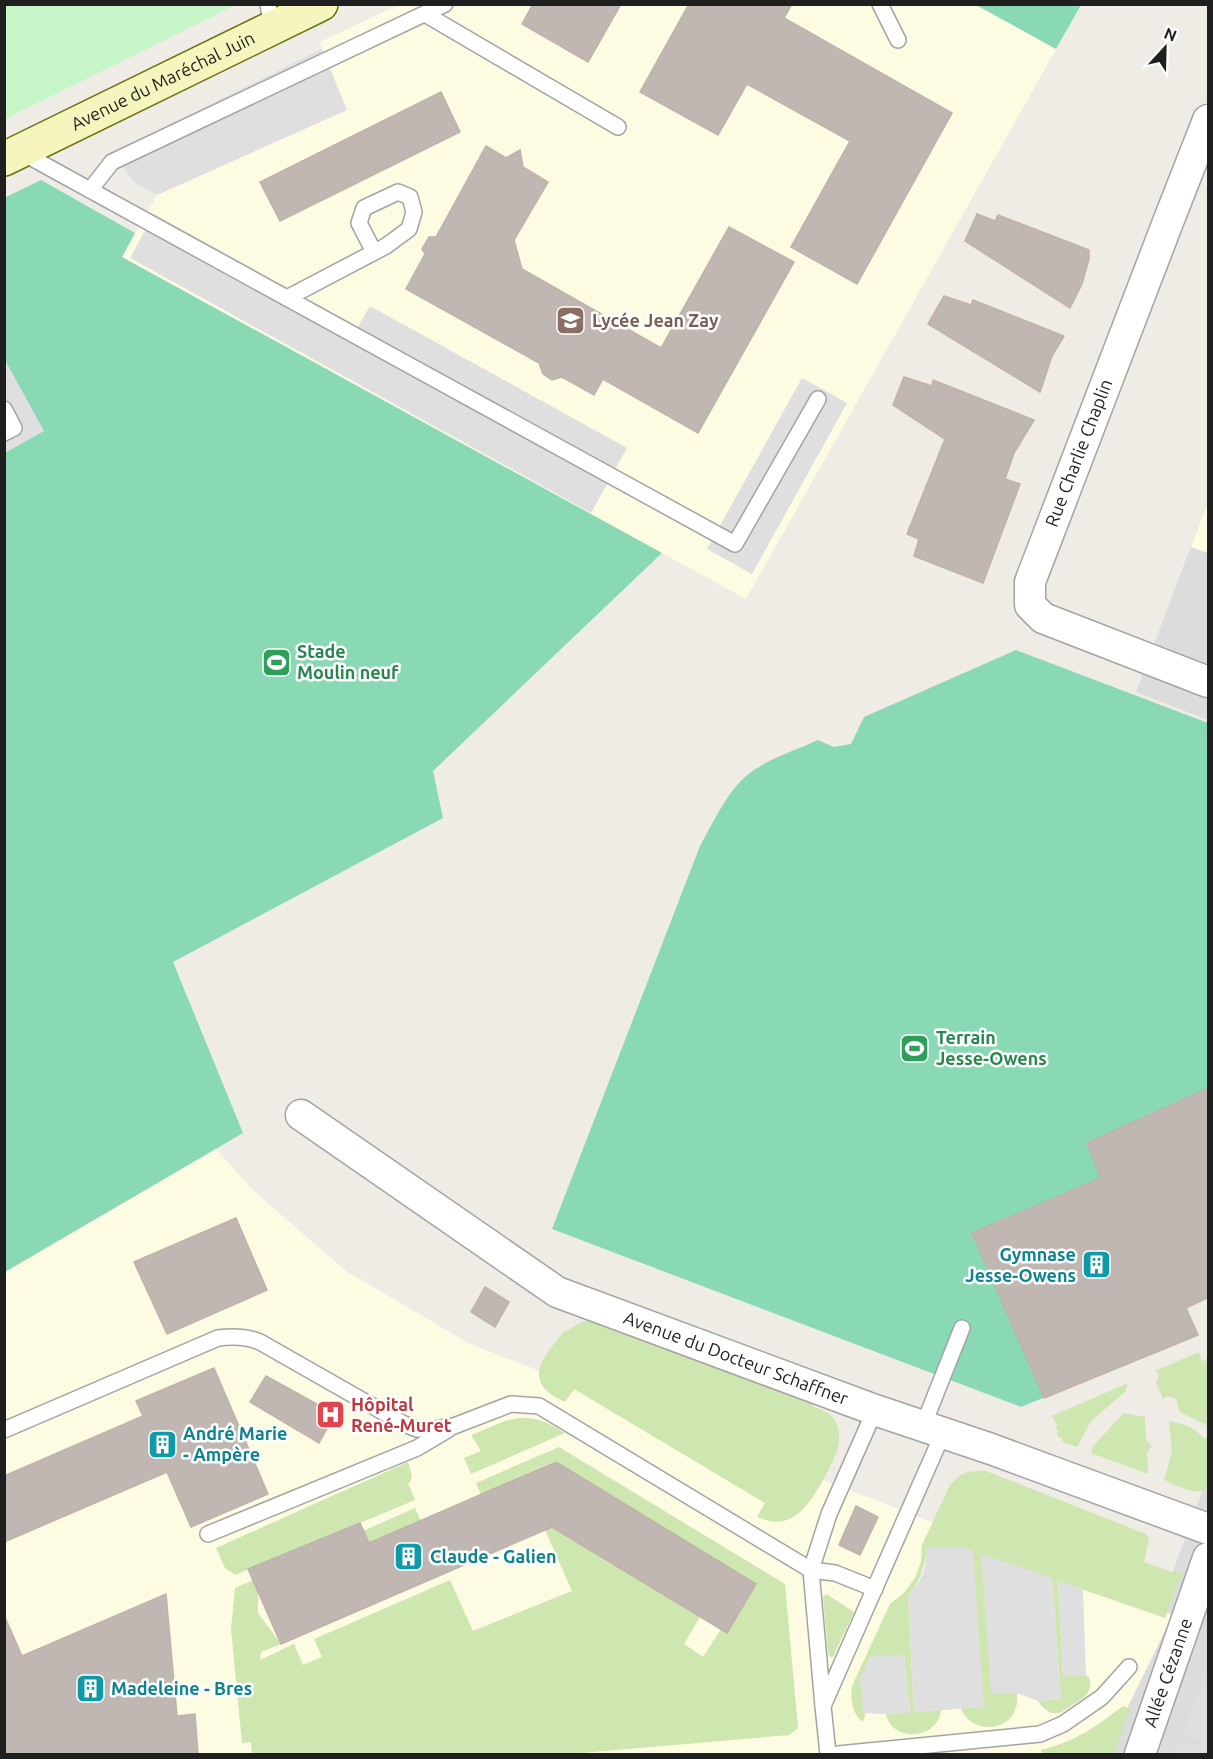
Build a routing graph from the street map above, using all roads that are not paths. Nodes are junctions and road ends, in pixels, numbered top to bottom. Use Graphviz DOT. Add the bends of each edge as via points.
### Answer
graph roads {
  1 [pos="321,4"];
  2 [pos="445,4"];
  3 [pos="880,4"];
  4 [pos="425,14"];
  5 [pos="270,16"];
  6 [pos="898,40"];
  7 [pos="1209,120"];
  8 [pos="618,127"];
  9 [pos="12,155"];
  10 [pos="90,190"];
  11 [pos="374,252"];
  12 [pos="287,298"];
  13 [pos="818,399"];
  14 [pos="4,409"];
  15 [pos="4,433"];
  16 [pos="1209,682"];
  17 [pos="301,1115"];
  18 [pos="962,1328"];
  19 [pos="875,1410"];
  20 [pos="454,1426"];
  21 [pos="933,1429"];
  22 [pos="4,1430"];
  23 [pos="1209,1529"];
  24 [pos="208,1534"];
  25 [pos="1207,1566"];
  26 [pos="811,1570"];
  27 [pos="875,1589"];
  28 [pos="1129,1666"];
  29 [pos="824,1706"];
  30 [pos="828,1755"];
  31 [pos="838,1755"];
  32 [pos="1140,1755"];
  1 -- 5 [label="street, Avenue du Maréchal Juin"];
  2 -- 4 [label="lane"];
  3 -- 6 [label="lane"];
  4 -- 8 [label="lane"];
  4 -- 10 [label="lane" via="112,162"];
  5 -- 9 [label="street, Avenue du Maréchal Juin"];
  7 -- 16 [label="street, Rue Charlie Chaplin" via="1030,582 1030,605 1043,618"];
  9 -- 10 [label="lane"];
  10 -- 12 [label="lane"];
  11 -- 12 [label="lane"];
  12 -- 13 [label="lane" via="735,544"];
  14 -- 15 [label="lane" via="14,428"];
  17 -- 19 [label="street, Avenue du Docteur Schaffner" via="557,1292"];
  18 -- 21 [label="lane"];
  19 -- 21 [label="street, Avenue du Docteur Schaffner"];
  19 -- 26 [label="lane" via="829,1514"];
  20 -- 22 [label="lane" via="417,1429 404,1424 260,1342 234,1336 218,1338"];
  20 -- 24 [label="lane" via="417,1448"];
  20 -- 26 [label="lane" via="511,1404 539,1406"];
  21 -- 23 [label="street, Avenue du Docteur Schaffner"];
  21 -- 27 [label="lane"];
  25 -- 32 [label="street, Allée Cézanne"];
  26 -- 27 [label="lane" via="835,1573"];
  26 -- 29 [label="lane"];
  27 -- 29 [label="lane"];
  28 -- 31 [label="lane" via="1102,1697 1063,1724 1040,1734"];
  29 -- 30 [label="lane"];
}
